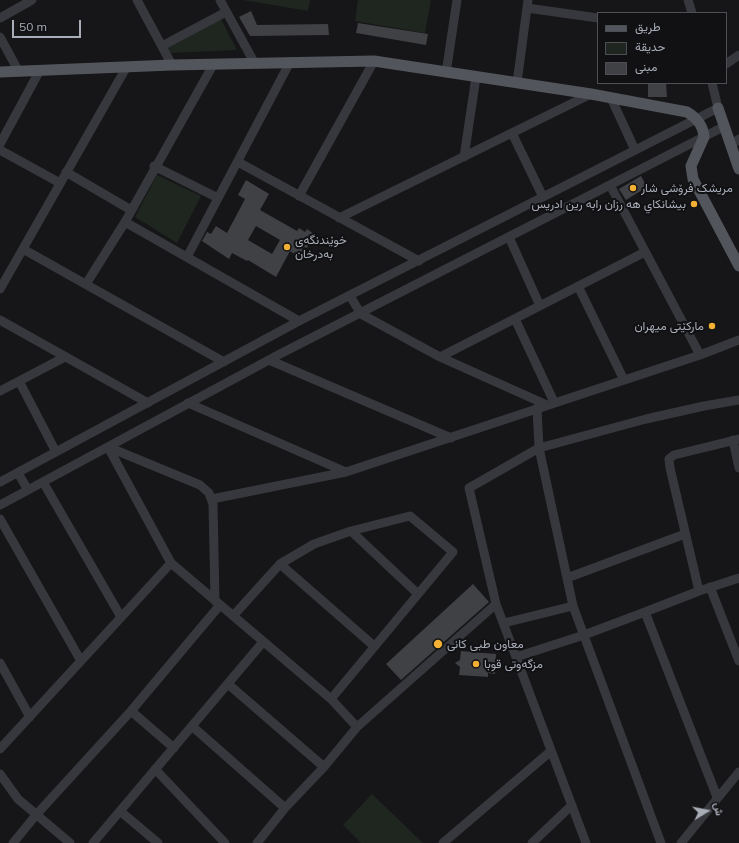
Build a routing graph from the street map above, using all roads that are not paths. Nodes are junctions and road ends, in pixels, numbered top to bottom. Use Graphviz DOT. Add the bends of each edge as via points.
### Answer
graph roads {
  1 [pos="32,0"];
  2 [pos="137,0"];
  3 [pos="220,0"];
  4 [pos="457,0"];
  5 [pos="688,0"];
  6 [pos="528,4"];
  7 [pos="226,12"];
  8 [pos="692,12"];
  9 [pos="0,18"];
  10 [pos="597,18"];
  11 [pos="0,38"];
  12 [pos="162,46"];
  13 [pos="739,55"];
  14 [pos="374,61"];
  15 [pos="254,62"];
  16 [pos="290,62"];
  17 [pos="727,63"];
  18 [pos="172,65"];
  19 [pos="212,65"];
  20 [pos="126,68"];
  21 [pos="40,70"];
  22 [pos="0,72"];
  23 [pos="19,72"];
  24 [pos="446,73"];
  25 [pos="476,77"];
  26 [pos="517,83"];
  27 [pos="712,84"];
  28 [pos="591,94"];
  29 [pos="611,98"];
  30 [pos="718,108"];
  31 [pos="697,118"];
  32 [pos="725,126"];
  33 [pos="512,133"];
  34 [pos="704,137"];
  35 [pos="735,142"];
  36 [pos="0,144"];
  37 [pos="0,150"];
  38 [pos="635,150"];
  39 [pos="464,157"];
  40 [pos="238,162"];
  41 [pos="154,166"];
  42 [pos="739,169"];
  43 [pos="66,172"];
  44 [pos="60,183"];
  45 [pos="610,185"];
  46 [pos="299,196"];
  47 [pos="543,197"];
  48 [pos="218,198"];
  49 [pos="131,210"];
  50 [pos="339,218"];
  51 [pos="124,222"];
  52 [pos="509,237"];
  53 [pos="23,249"];
  54 [pos="645,252"];
  55 [pos="187,257"];
  56 [pos="419,261"];
  57 [pos="739,266"];
  58 [pos="86,284"];
  59 [pos="578,286"];
  60 [pos="0,289"];
  61 [pos="350,296"];
  62 [pos="540,306"];
  63 [pos="361,314"];
  64 [pos="515,319"];
  65 [pos="0,320"];
  66 [pos="299,321"];
  67 [pos="739,340"];
  68 [pos="700,355"];
  69 [pos="65,357"];
  70 [pos="440,357"];
  71 [pos="269,360"];
  72 [pos="224,362"];
  73 [pos="624,380"];
  74 [pos="19,381"];
  75 [pos="0,391"];
  76 [pos="739,400"];
  77 [pos="148,403"];
  78 [pos="188,403"];
  79 [pos="550,403"];
  80 [pos="537,408"];
  81 [pos="451,438"];
  82 [pos="736,440"];
  83 [pos="108,447"];
  84 [pos="539,448"];
  85 [pos="56,452"];
  86 [pos="739,468"];
  87 [pos="346,472"];
  88 [pos="18,473"];
  89 [pos="0,482"];
  90 [pos="43,482"];
  91 [pos="28,490"];
  92 [pos="212,499"];
  93 [pos="0,505"];
  94 [pos="0,519"];
  95 [pos="351,531"];
  96 [pos="685,534"];
  97 [pos="171,563"];
  98 [pos="280,564"];
  99 [pos="567,578"];
  100 [pos="739,578"];
  101 [pos="710,587"];
  102 [pos="699,591"];
  103 [pos="418,594"];
  104 [pos="217,603"];
  105 [pos="496,604"];
  106 [pos="573,606"];
  107 [pos="646,612"];
  108 [pos="233,616"];
  109 [pos="121,617"];
  110 [pos="504,623"];
  111 [pos="584,635"];
  112 [pos="735,640"];
  113 [pos="263,642"];
  114 [pos="374,646"];
  115 [pos="516,657"];
  116 [pos="81,661"];
  117 [pos="739,661"];
  118 [pos="0,663"];
  119 [pos="228,684"];
  120 [pos="331,699"];
  121 [pos="131,711"];
  122 [pos="30,717"];
  123 [pos="193,727"];
  124 [pos="357,728"];
  125 [pos="174,748"];
  126 [pos="0,749"];
  127 [pos="551,751"];
  128 [pos="324,767"];
  129 [pos="156,769"];
  130 [pos="739,772"];
  131 [pos="0,774"];
  132 [pos="717,797"];
  133 [pos="572,805"];
  134 [pos="285,808"];
  135 [pos="120,811"];
  136 [pos="36,815"];
  137 [pos="13,843"];
  138 [pos="70,843"];
  139 [pos="93,843"];
  140 [pos="158,843"];
  141 [pos="225,843"];
  142 [pos="257,843"];
  143 [pos="443,843"];
  144 [pos="532,843"];
  145 [pos="586,843"];
  146 [pos="661,843"];
  147 [pos="680,843"];
  1 -- 9 [label="street"];
  2 -- 12 [label="street"];
  3 -- 7 [label="street"];
  4 -- 24 [label="street"];
  5 -- 8 [label="street"];
  6 -- 10 [label="street"];
  6 -- 26 [label="street"];
  7 -- 12 [label="street"];
  7 -- 15 [label="street"];
  11 -- 23 [label="street"];
  12 -- 18 [label="street"];
  13 -- 17 [label="street"];
  14 -- 16 [label="main road"];
  14 -- 24 [label="main road"];
  14 -- 46 [label="street"];
  15 -- 16 [label="main road"];
  15 -- 19 [label="main road"];
  16 -- 40 [label="street"];
  18 -- 19 [label="main road"];
  18 -- 20 [label="main road"];
  19 -- 41 [label="street"];
  20 -- 21 [label="main road"];
  20 -- 43 [label="street"];
  21 -- 23 [label="main road"];
  21 -- 36 [label="street"];
  22 -- 23 [label="main road"];
  24 -- 25 [label="main road"];
  25 -- 26 [label="main road"];
  25 -- 39 [label="street"];
  26 -- 28 [label="main road"];
  27 -- 30 [label="street"];
  28 -- 29 [label="main road"];
  28 -- 33 [label="street"];
  29 -- 31 [label="main road" via="687,112"];
  29 -- 38 [label="street"];
  30 -- 31 [label="street"];
  30 -- 32 [label="main road"];
  31 -- 34 [label="main road"];
  31 -- 38 [label="street"];
  32 -- 34 [label="street"];
  32 -- 35 [label="main road"];
  33 -- 39 [label="street"];
  33 -- 47 [label="street"];
  34 -- 45 [label="street"];
  34 -- 57 [label="main road" via="691,166 693,179"];
  35 -- 42 [label="main road"];
  37 -- 44 [label="street"];
  38 -- 47 [label="street"];
  39 -- 50 [label="street"];
  40 -- 46 [label="street"];
  40 -- 48 [label="street"];
  41 -- 48 [label="street"];
  41 -- 49 [label="street"];
  43 -- 44 [label="street"];
  43 -- 49 [label="street"];
  44 -- 53 [label="street"];
  45 -- 52 [label="street"];
  45 -- 54 [label="street"];
  46 -- 50 [label="street"];
  47 -- 56 [label="street"];
  48 -- 55 [label="street"];
  49 -- 51 [label="street"];
  50 -- 56 [label="street"];
  51 -- 55 [label="street"];
  51 -- 58 [label="street"];
  52 -- 62 [label="street"];
  52 -- 63 [label="street"];
  53 -- 58 [label="street"];
  53 -- 60 [label="street"];
  54 -- 59 [label="street"];
  54 -- 68 [label="street"];
  55 -- 66 [label="street"];
  56 -- 61 [label="street"];
  58 -- 72 [label="street"];
  59 -- 62 [label="street"];
  59 -- 73 [label="street"];
  61 -- 63 [label="street"];
  61 -- 66 [label="street"];
  62 -- 64 [label="street"];
  63 -- 70 [label="street"];
  63 -- 71 [label="street"];
  64 -- 70 [label="street"];
  64 -- 79 [label="street"];
  65 -- 69 [label="street"];
  66 -- 72 [label="street"];
  67 -- 68 [label="street"];
  68 -- 73 [label="street"];
  69 -- 74 [label="street"];
  69 -- 77 [label="street"];
  70 -- 79 [label="street"];
  71 -- 78 [label="street"];
  71 -- 81 [label="street"];
  72 -- 77 [label="street"];
  73 -- 79 [label="street"];
  74 -- 75 [label="street"];
  74 -- 85 [label="street"];
  76 -- 84 [label="street" via="646,419"];
  77 -- 85 [label="street"];
  78 -- 83 [label="street"];
  78 -- 87 [label="street"];
  79 -- 80 [label="street"];
  80 -- 81 [label="street"];
  80 -- 84 [label="street"];
  81 -- 87 [label="street"];
  82 -- 86 [label="street"];
  82 -- 96 [label="street" via="674,455 669,459"];
  83 -- 90 [label="street"];
  83 -- 92 [label="street" via="200,485"];
  83 -- 97 [label="street"];
  84 -- 99 [label="street"];
  84 -- 105 [label="street" via="469,488"];
  85 -- 88 [label="street"];
  87 -- 92 [label="street"];
  88 -- 89 [label="street"];
  88 -- 91 [label="street"];
  90 -- 91 [label="street"];
  90 -- 109 [label="street"];
  91 -- 93 [label="street"];
  92 -- 104 [label="street"];
  94 -- 116 [label="street"];
  95 -- 98 [label="street" via="314,544"];
  95 -- 103 [label="street"];
  95 -- 103 [label="street" via="410,516 453,552"];
  96 -- 99 [label="street"];
  96 -- 102 [label="street"];
  97 -- 104 [label="street"];
  97 -- 109 [label="street"];
  98 -- 108 [label="street"];
  98 -- 114 [label="street"];
  99 -- 106 [label="street"];
  100 -- 101 [label="street"];
  101 -- 102 [label="street"];
  101 -- 112 [label="street"];
  102 -- 107 [label="street"];
  103 -- 114 [label="street"];
  104 -- 108 [label="street"];
  104 -- 121 [label="street"];
  105 -- 110 [label="street"];
  105 -- 124 [label="street"];
  106 -- 110 [label="street"];
  106 -- 111 [label="street"];
  107 -- 111 [label="street"];
  107 -- 132 [label="street"];
  108 -- 113 [label="street"];
  109 -- 116 [label="street"];
  110 -- 115 [label="street"];
  111 -- 115 [label="street"];
  111 -- 146 [label="street"];
  112 -- 117 [label="street"];
  113 -- 119 [label="street"];
  113 -- 120 [label="street"];
  114 -- 120 [label="street"];
  115 -- 127 [label="street"];
  116 -- 122 [label="street"];
  118 -- 122 [label="street"];
  119 -- 123 [label="street"];
  119 -- 128 [label="street"];
  120 -- 124 [label="street"];
  121 -- 125 [label="street"];
  121 -- 136 [label="street"];
  122 -- 126 [label="street"];
  123 -- 125 [label="street"];
  123 -- 134 [label="street"];
  124 -- 128 [label="street"];
  125 -- 129 [label="street"];
  127 -- 133 [label="street"];
  127 -- 143 [label="street"];
  128 -- 134 [label="street"];
  129 -- 135 [label="street"];
  129 -- 141 [label="street"];
  130 -- 132 [label="street"];
  131 -- 136 [label="street" via="18,799"];
  132 -- 147 [label="street"];
  133 -- 144 [label="street"];
  133 -- 145 [label="street"];
  134 -- 142 [label="street"];
  135 -- 139 [label="street"];
  135 -- 140 [label="street"];
  136 -- 137 [label="street"];
  136 -- 138 [label="street"];
}
